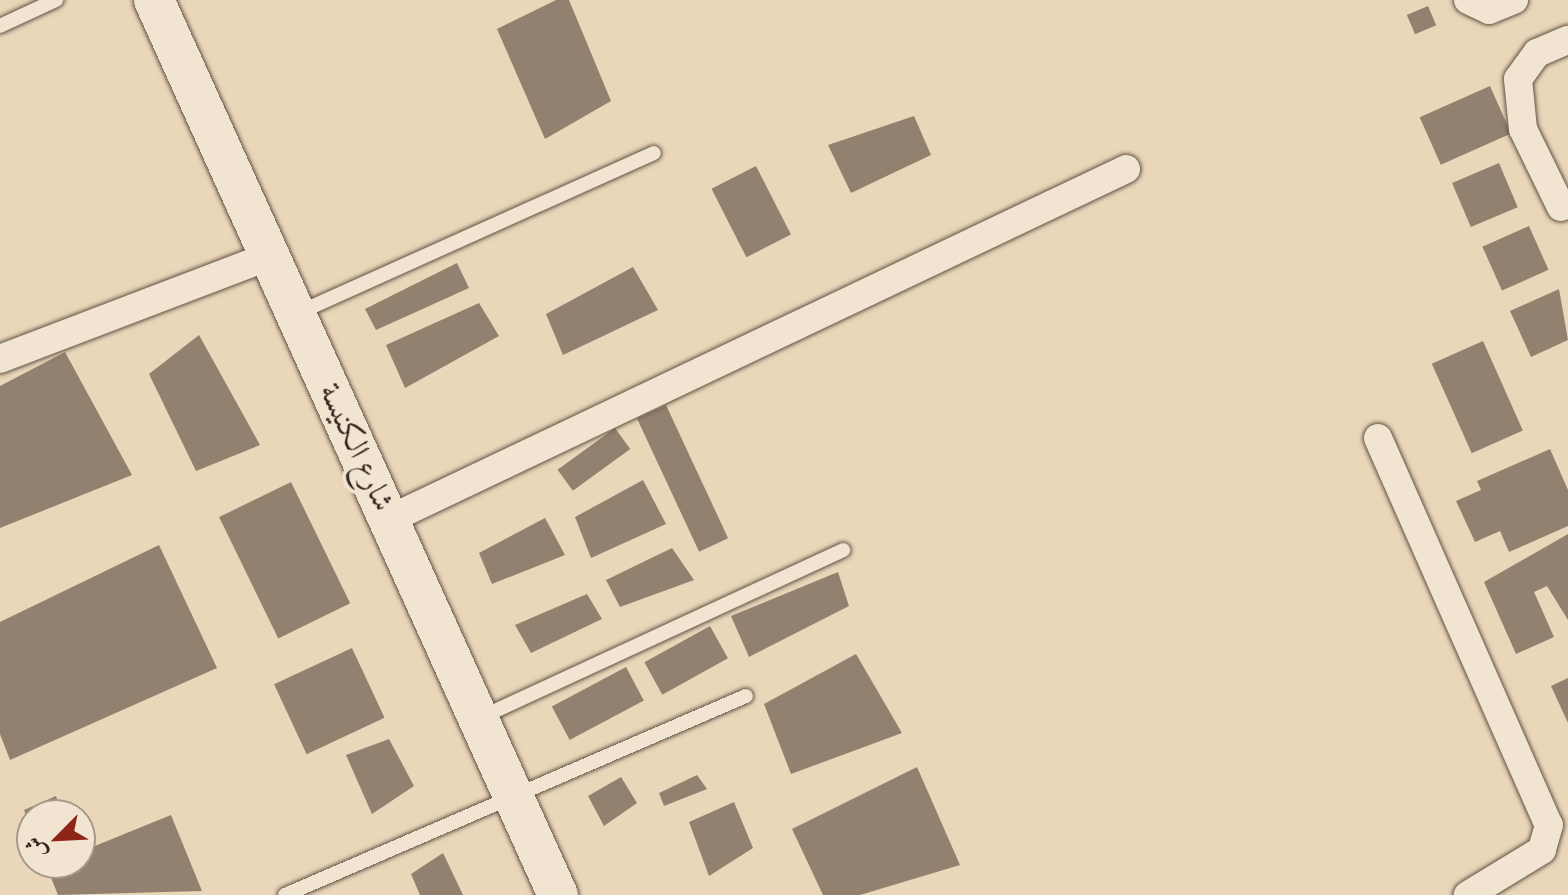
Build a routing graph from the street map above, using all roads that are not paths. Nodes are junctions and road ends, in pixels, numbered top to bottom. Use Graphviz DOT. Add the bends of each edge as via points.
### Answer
graph roads {
  1 [pos="56,0"];
  2 [pos="154,0"];
  3 [pos="1468,0"];
  4 [pos="1514,0"];
  5 [pos="0,26"];
  6 [pos="1568,40"];
  7 [pos="654,153"];
  8 [pos="1126,169"];
  9 [pos="1561,207"];
  10 [pos="270,256"];
  11 [pos="294,315"];
  12 [pos="0,359"];
  13 [pos="1378,438"];
  14 [pos="390,519"];
  15 [pos="843,550"];
  16 [pos="746,696"];
  17 [pos="482,718"];
  18 [pos="514,796"];
  19 [pos="285,895"];
  20 [pos="558,895"];
  21 [pos="1468,895"];
  1 -- 5 [label="lane"];
  2 -- 10 [label="main road, شارع الكنيسة"];
  3 -- 4 [label="street" via="1489,10"];
  6 -- 9 [label="street" via="1537,53 1518,79 1523,129"];
  7 -- 11 [label="lane"];
  8 -- 14 [label="street"];
  10 -- 11 [label="main road, شارع الكنيسة"];
  10 -- 12 [label="street"];
  11 -- 14 [label="main road, شارع الكنيسة"];
  13 -- 21 [label="street" via="1549,825 1542,850"];
  14 -- 17 [label="main road, شارع الكنيسة"];
  15 -- 17 [label="lane"];
  16 -- 18 [label="lane"];
  17 -- 18 [label="main road, شارع الكنيسة"];
  18 -- 19 [label="lane"];
  18 -- 20 [label="main road, شارع الكنيسة"];
}
